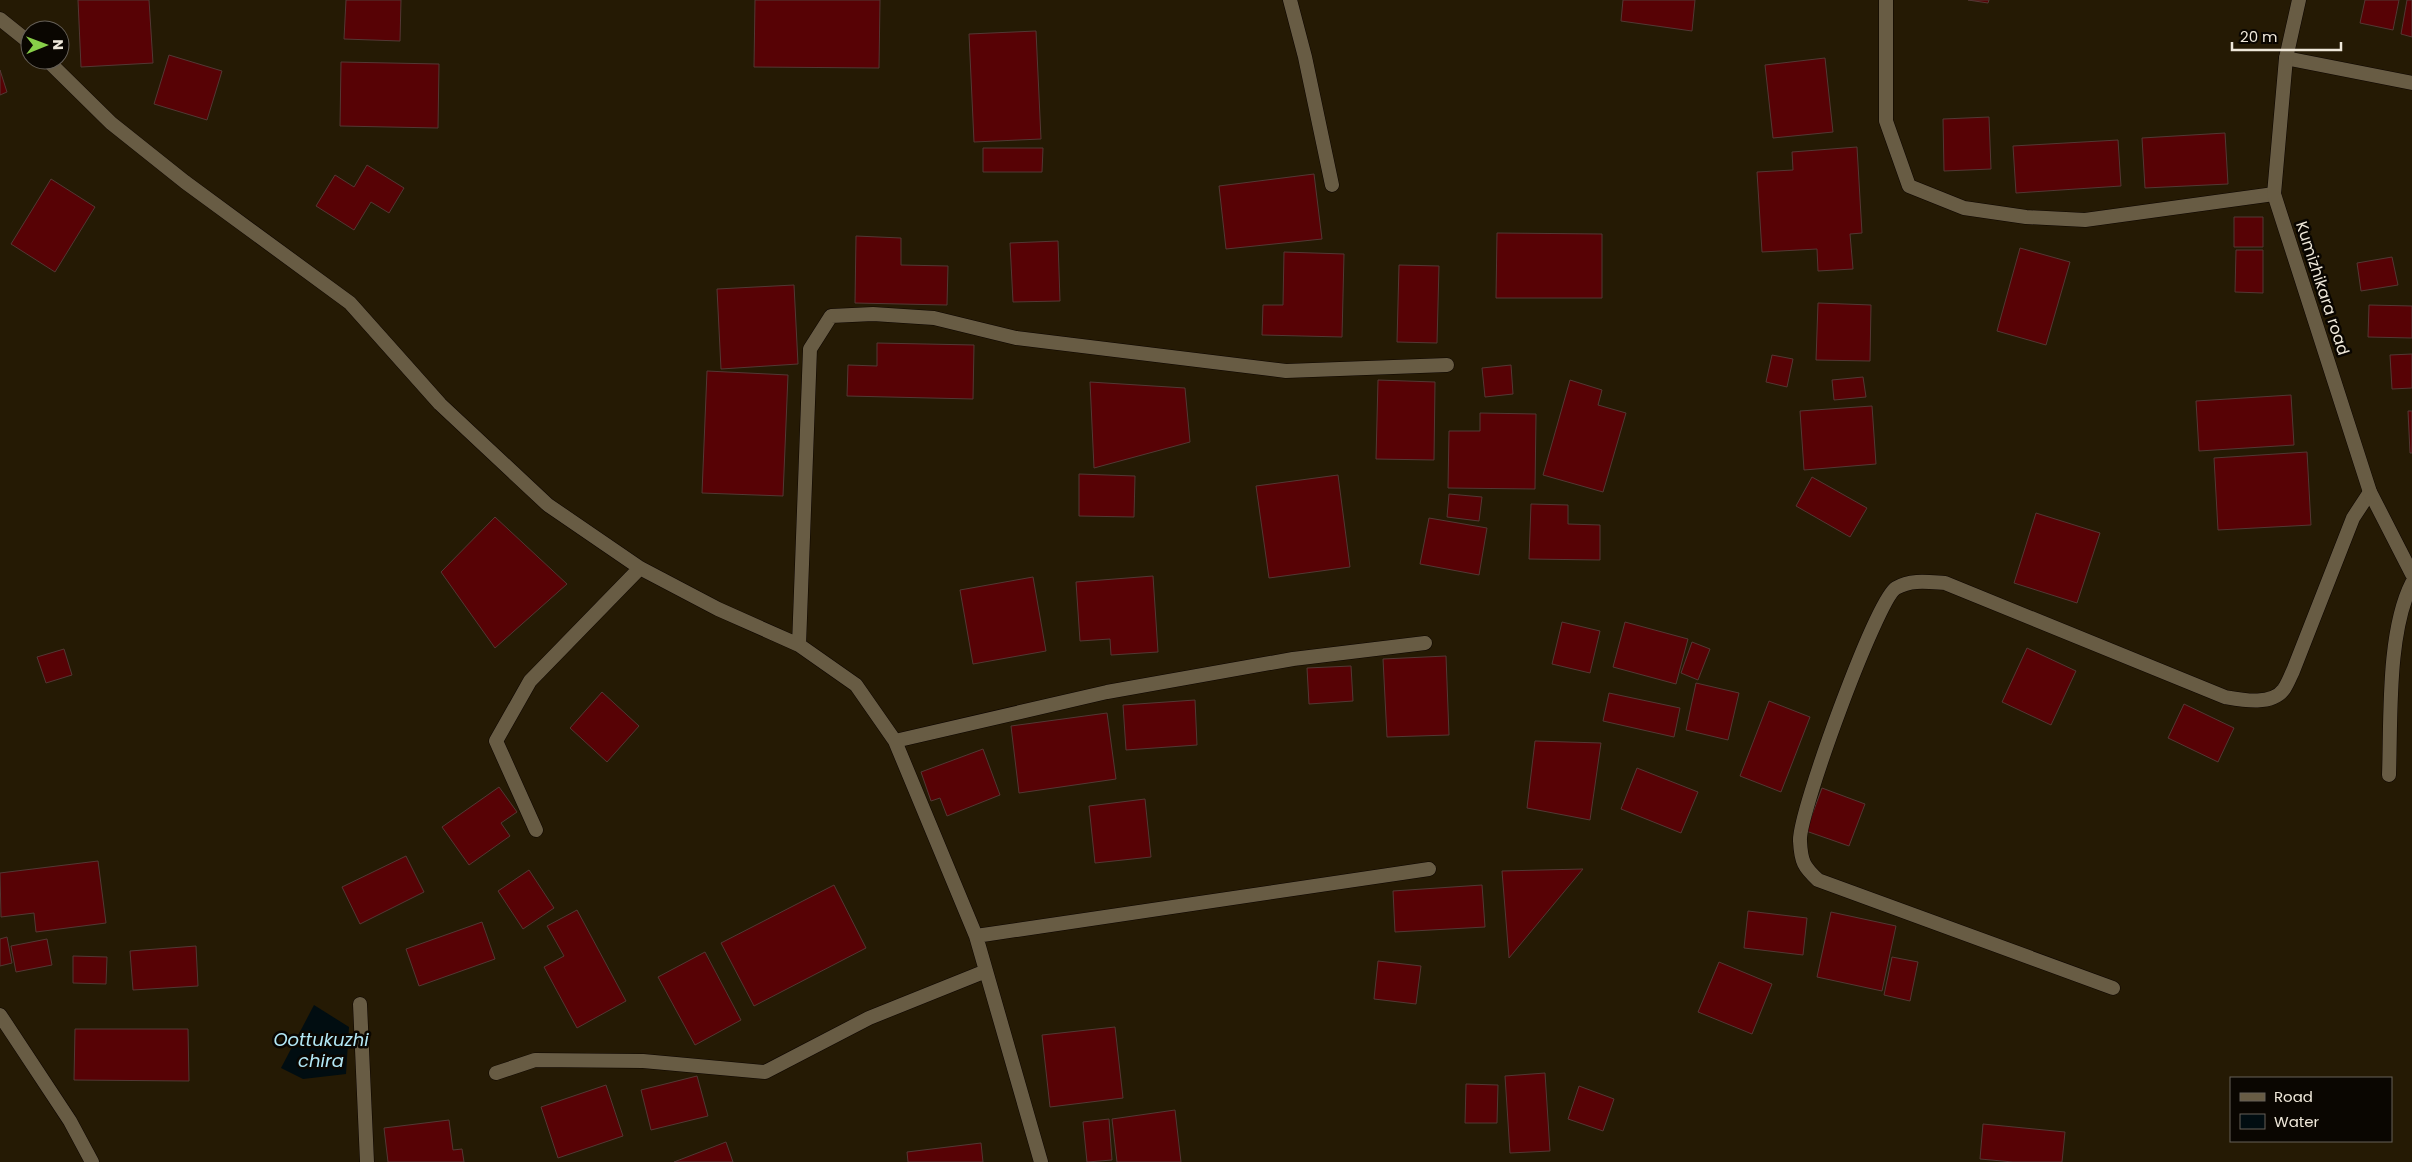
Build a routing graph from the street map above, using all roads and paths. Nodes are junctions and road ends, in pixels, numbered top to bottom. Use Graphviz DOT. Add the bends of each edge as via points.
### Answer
graph roads {
  1 [pos="1290,0"];
  2 [pos="1886,0"];
  3 [pos="2299,0"];
  4 [pos="0,18"];
  5 [pos="20,35"];
  6 [pos="2286,58"];
  7 [pos="57,70"];
  8 [pos="2412,83"];
  9 [pos="1332,185"];
  10 [pos="2274,194"];
  11 [pos="1447,365"];
  12 [pos="2370,492"];
  13 [pos="640,568"];
  14 [pos="2412,574"];
  15 [pos="2412,582"];
  16 [pos="1425,644"];
  17 [pos="799,645"];
  18 [pos="895,740"];
  19 [pos="2389,775"];
  20 [pos="536,830"];
  21 [pos="1429,869"];
  22 [pos="976,936"];
  23 [pos="986,971"];
  24 [pos="2112,988"];
  25 [pos="360,1004"];
  26 [pos="0,1015"];
  27 [pos="496,1073"];
  28 [pos="92,1162"];
  29 [pos="368,1162"];
  30 [pos="1041,1162"];
  1 -- 9 [label="street"];
  2 -- 10 [label="street" via="1886,121 1909,186 1964,208 2026,217 2085,220"];
  3 -- 6 [label="street, Kumizhikara road"];
  4 -- 5 [label="street"];
  6 -- 8 [label="street"];
  6 -- 10 [label="street, Kumizhikara road"];
  7 -- 13 [label="street" via="111,123 185,182 350,303 440,404 548,505"];
  10 -- 12 [label="street, Kumizhikara road"];
  11 -- 17 [label="street" via="1286,371 1016,338 934,318 873,314 831,316 810,349"];
  12 -- 14 [label="street, Kumizhikara road"];
  12 -- 24 [label="street" via="2353,518 2293,671 2283,690 2269,699 2247,701 2225,697 1945,583 1922,581 1896,588 1883,604 1805,810 1799,840 1803,866 1818,880"];
  13 -- 17 [label="street" via="718,609"];
  13 -- 20 [label="street" via="530,681 496,742"];
  15 -- 19 [label="street" via="2405,597 2395,645"];
  16 -- 18 [label="street" via="1293,659 1106,692"];
  17 -- 18 [label="street" via="856,685"];
  18 -- 22 [label="street"];
  21 -- 22 [label="street"];
  22 -- 23 [label="street"];
  23 -- 27 [label="street" via="869,1018 765,1072 643,1061 534,1060"];
  23 -- 30 [label="street"];
  25 -- 29 [label="street"];
  26 -- 28 [label="street" via="70,1121"];
}
